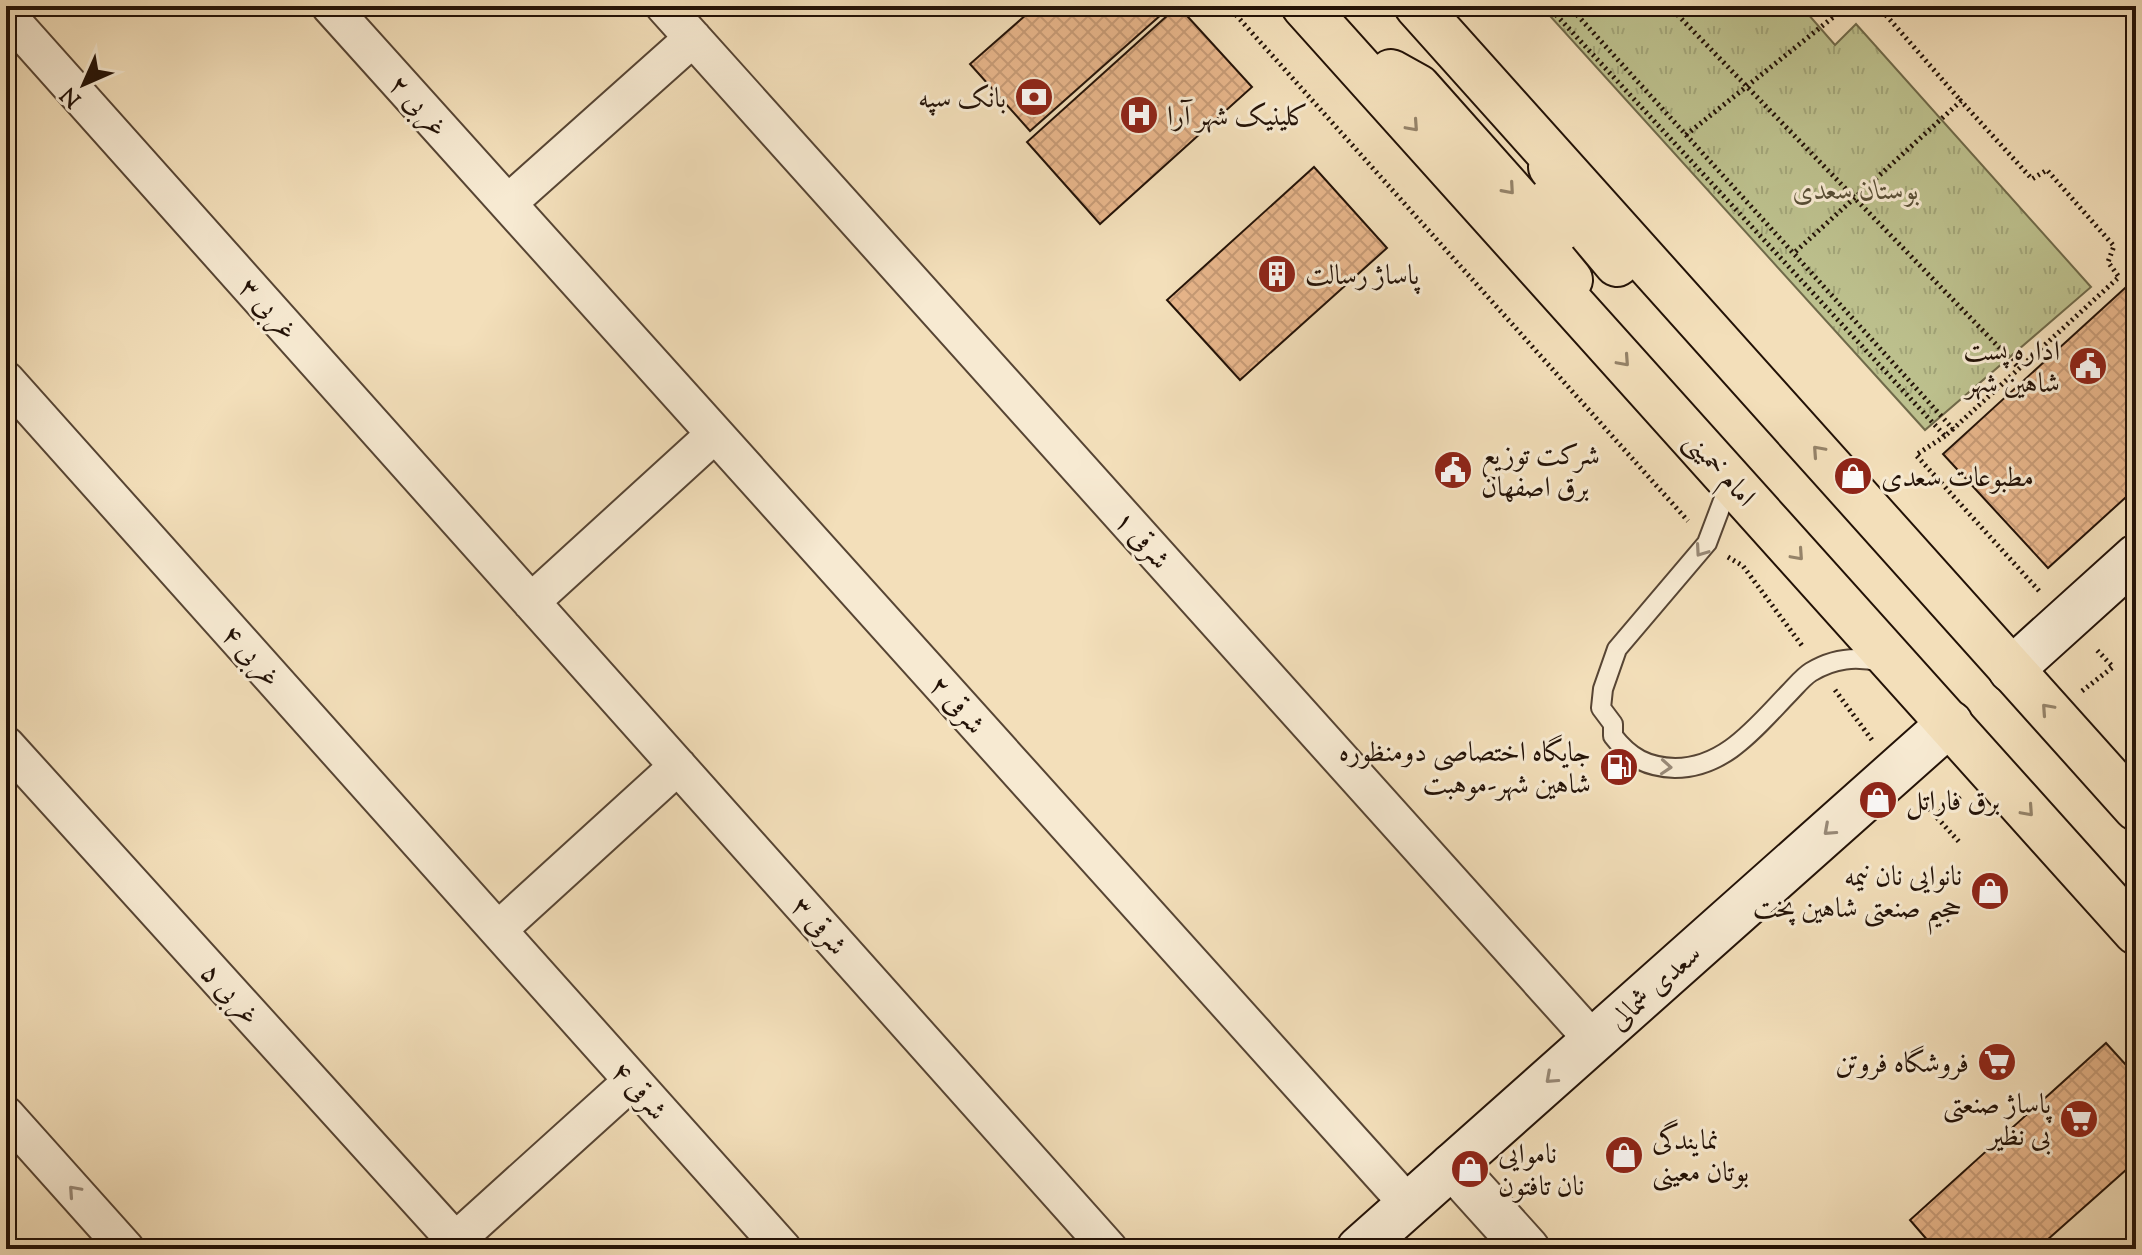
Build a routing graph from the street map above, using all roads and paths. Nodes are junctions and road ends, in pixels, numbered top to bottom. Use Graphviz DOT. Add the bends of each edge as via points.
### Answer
graph roads {
  1 [pos="330,6"];
  2 [pos="664,6"];
  3 [pos="1228,6"];
  4 [pos="1304,6"];
  5 [pos="1417,6"];
  6 [pos="1548,6"];
  7 [pos="1569,6"];
  8 [pos="1669,6"];
  9 [pos="1825,6"];
  10 [pos="1847,6"];
  11 [pos="1878,6"];
  12 [pos="6,14"];
  13 [pos="1834,17"];
  14 [pos="693,38"];
  15 [pos="1345,51"];
  16 [pos="1746,86"];
  17 [pos="1961,101"];
  18 [pos="1520,119"];
  19 [pos="1686,135"];
  20 [pos="1854,197"];
  21 [pos="508,203"];
  22 [pos="1794,253"];
  23 [pos="1589,321"];
  24 [pos="2018,367"];
  25 [pos="6,380"];
  26 [pos="1757,383"];
  27 [pos="1953,429"];
  28 [pos="715,434"];
  29 [pos="1945,436"];
  30 [pos="1731,479"];
  31 [pos="1707,543"];
  32 [pos="2136,557"];
  33 [pos="2047,598"];
  34 [pos="531,602"];
  35 [pos="1818,668"];
  36 [pos="2011,670"];
  37 [pos="1920,690"];
  38 [pos="1950,723"];
  39 [pos="6,745"];
  40 [pos="678,766"];
  41 [pos="1895,771"];
  42 [pos="2136,808"];
  43 [pos="1961,844"];
  44 [pos="498,930"];
  45 [pos="2136,932"];
  46 [pos="1593,1040"];
  47 [pos="632,1081"];
  48 [pos="6,1115"];
  49 [pos="1452,1166"];
  50 [pos="1409,1205"];
  51 [pos="459,1245"];
  52 [pos="126,1249"];
  53 [pos="783,1249"];
  54 [pos="1109,1249"];
  55 [pos="1359,1249"];
  56 [pos="1527,1249"];
  1 -- 21 [label="street, ۲ غربی"];
  2 -- 14 [label="street, ۱ شرقی"];
  3 -- 31 [label="path"];
  4 -- 15 [label="main road, امام خمینی"];
  5 -- 18 [label="main road"];
  6 -- 29 [label="path"];
  7 -- 19 [label="path"];
  8 -- 16 [label="path"];
  9 -- 13 [label="path"];
  10 -- 13 [label="path"];
  11 -- 17 [label="path"];
  12 -- 34 [label="street, ۳ غربی"];
  13 -- 16 [label="path"];
  14 -- 21 [label="street"];
  14 -- 46 [label="street, ۱ شرقی"];
  15 -- 18 [label="main road, one-way" via="1418,87 1523,205 1540,208 1562,192 1561,180 1524,138"];
  15 -- 23 [label="main road, امام خمینی, one-way"];
  16 -- 19 [label="path"];
  16 -- 20 [label="path"];
  17 -- 20 [label="path"];
  17 -- 24 [label="path" via="2032,179 2047,170 2114,246 2108,262 2119,277"];
  18 -- 26 [label="main road"];
  19 -- 22 [label="path"];
  20 -- 22 [label="path"];
  20 -- 24 [label="path"];
  21 -- 28 [label="street, ۲ شرقی"];
  22 -- 27 [label="path"];
  23 -- 26 [label="main road" via="1584,295 1547,252 1545,240 1567,224 1585,226 1689,345"];
  23 -- 30 [label="main road, امام خمینی, one-way"];
  24 -- 27 [label="path"];
  25 -- 44 [label="street, ۴ غربی"];
  36 -- 26 [label="main road, one-way"];
  27 -- 29 [label="path"];
  28 -- 34 [label="street"];
  28 -- 50 [label="street, ۲ شرقی"];
  29 -- 33 [label="path" via="1916,455"];
  30 -- 31 [label="lane"];
  30 -- 37 [label="main road, امام خمینی, one-way"];
  31 -- 35 [label="path" via="1743,566"];
  31 -- 35 [label="lane, one-way" via="1617,649 1601,708 1628,755 1657,767 1698,768 1730,750"];
  32 -- 36 [label="main road"];
  34 -- 40 [label="street, ۳ شرقی"];
  35 -- 37 [label="lane" via="1856,657 1880,662"];
  35 -- 41 [label="path"];
  42 -- 36 [label="main road, one-way"];
  37 -- 38 [label="main road, امام خمینی"];
  38 -- 41 [label="main road, سعدی شمالی"];
  38 -- 45 [label="main road, امام خمینی, one-way"];
  39 -- 51 [label="street, ۵ غربی"];
  40 -- 44 [label="street"];
  40 -- 54 [label="street, ۳ شرقی"];
  41 -- 43 [label="path"];
  41 -- 46 [label="main road, سعدی شمالی, one-way"];
  44 -- 47 [label="street, ۴ شرقی"];
  46 -- 49 [label="main road, سعدی شمالی, one-way"];
  47 -- 51 [label="street"];
  47 -- 53 [label="street, ۴ شرقی"];
  52 -- 48 [label="street, one-way"];
  49 -- 50 [label="main road, سعدی شمالی"];
  49 -- 56 [label="main road"];
  50 -- 55 [label="main road, سعدی شمالی"];
}
